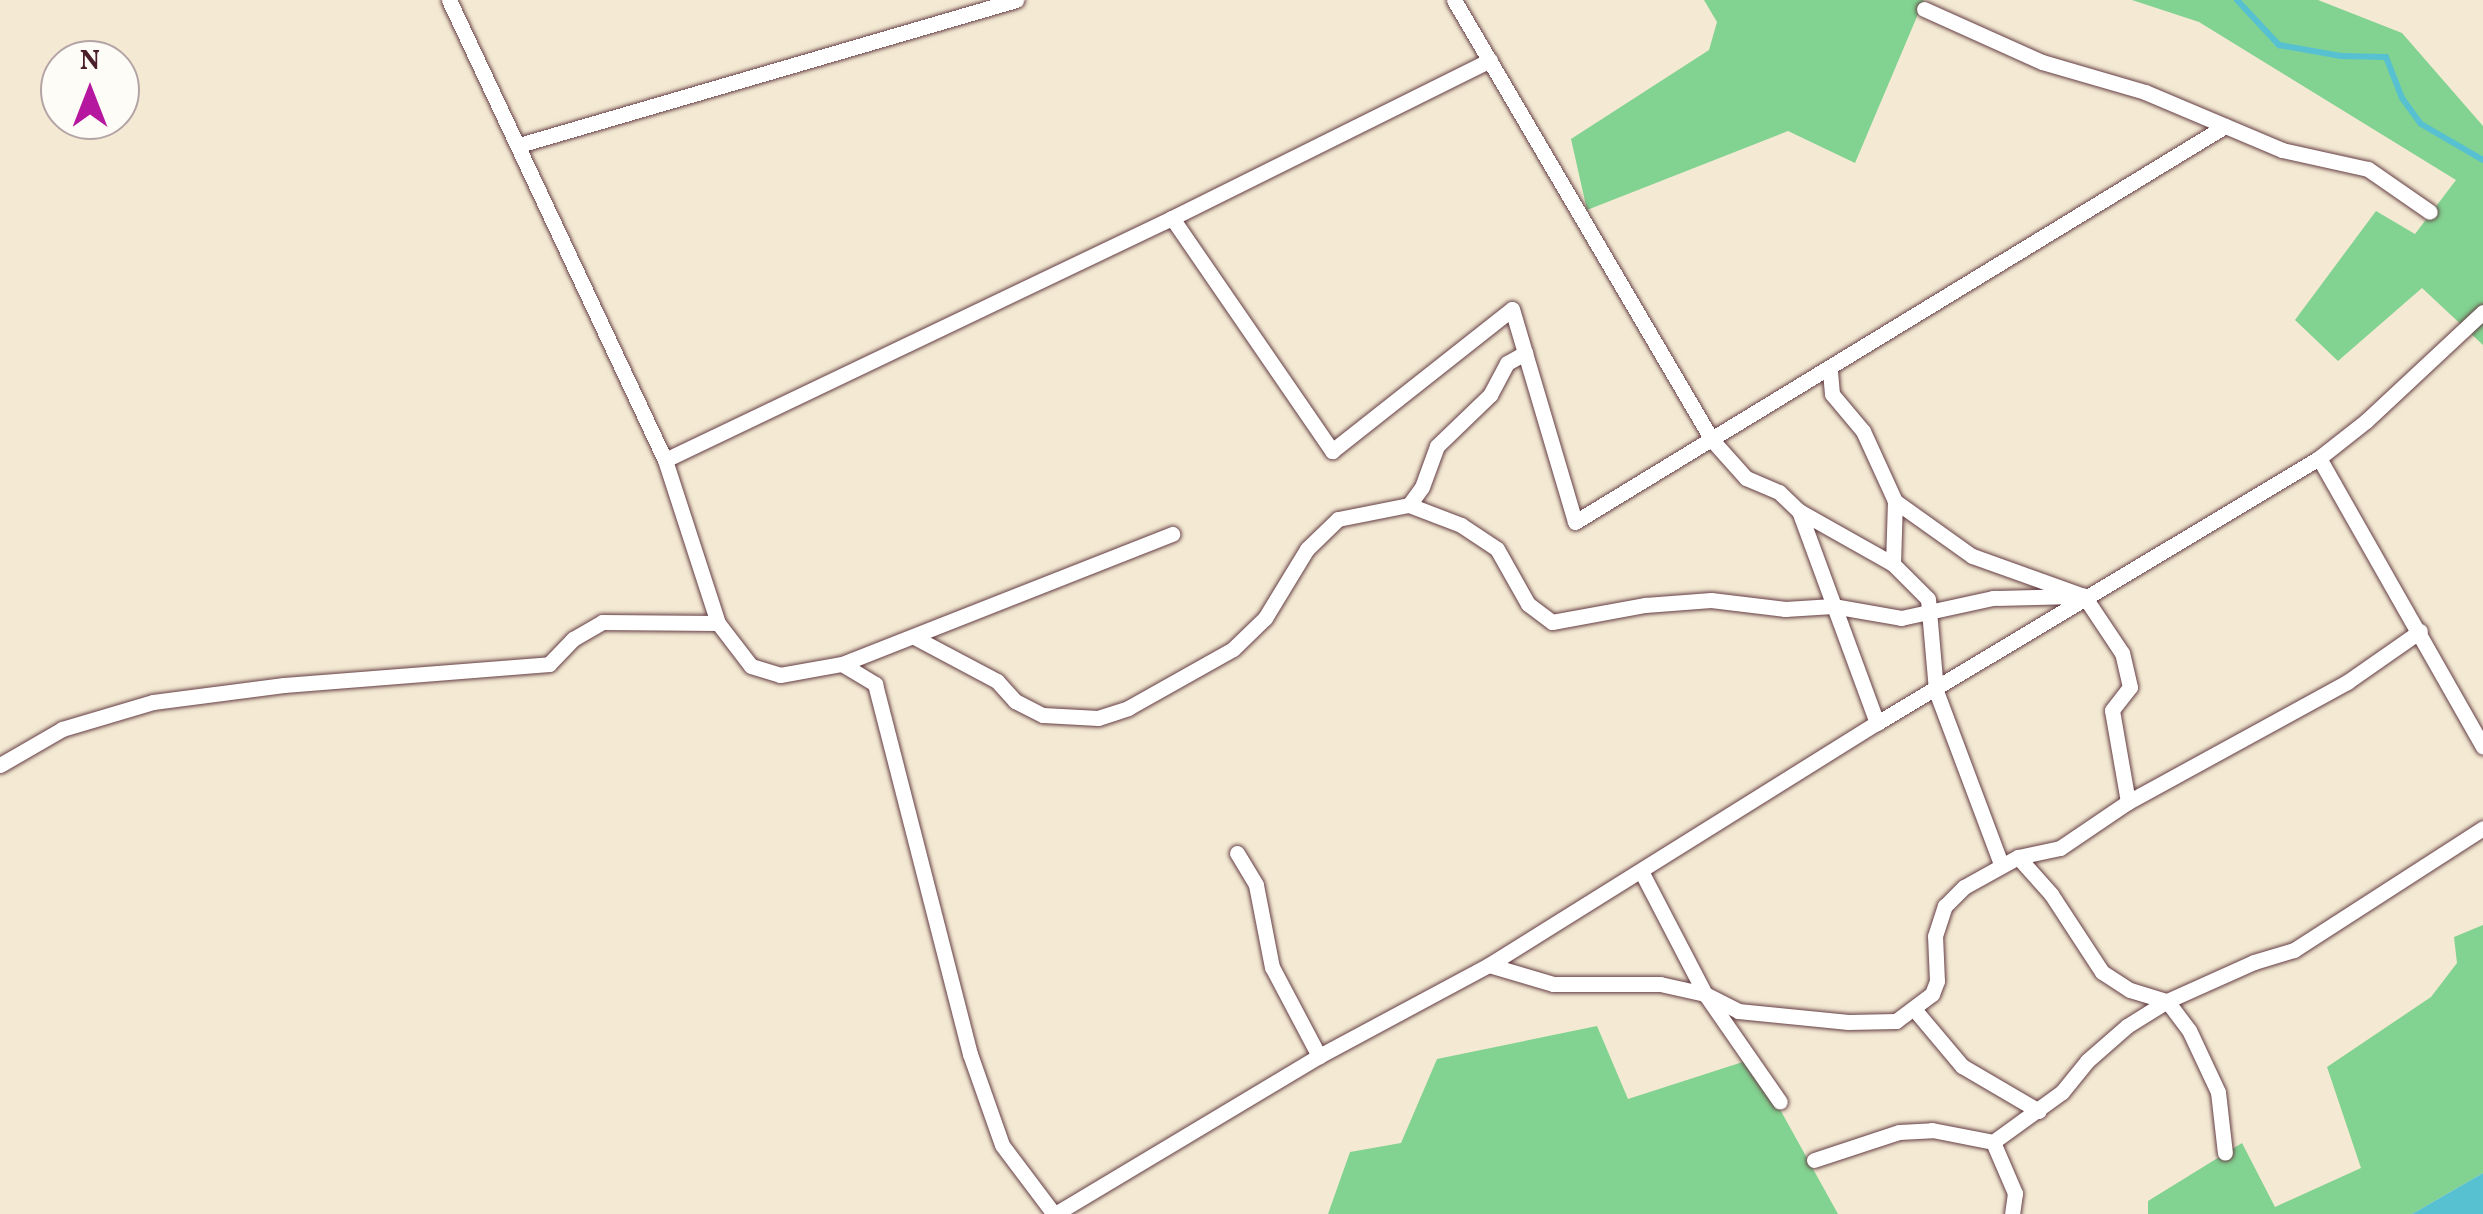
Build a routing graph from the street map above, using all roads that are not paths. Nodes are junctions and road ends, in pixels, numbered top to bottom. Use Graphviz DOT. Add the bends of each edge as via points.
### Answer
graph roads {
  1 [pos="448,0"];
  2 [pos="1016,0"];
  3 [pos="1454,0"];
  4 [pos="1924,9"];
  5 [pos="1490,60"];
  6 [pos="2225,126"];
  7 [pos="519,144"];
  8 [pos="2430,212"];
  9 [pos="1172,218"];
  10 [pos="2483,312"];
  11 [pos="1525,353"];
  12 [pos="1830,368"];
  13 [pos="1712,440"];
  14 [pos="2319,458"];
  15 [pos="664,460"];
  16 [pos="1895,501"];
  17 [pos="1409,505"];
  18 [pos="1799,511"];
  19 [pos="1172,534"];
  20 [pos="1893,564"];
  21 [pos="2084,596"];
  22 [pos="1833,606"];
  23 [pos="1930,610"];
  24 [pos="718,622"];
  25 [pos="2420,631"];
  26 [pos="916,638"];
  27 [pos="842,664"];
  28 [pos="1936,690"];
  29 [pos="1876,723"];
  30 [pos="2483,746"];
  31 [pos="0,765"];
  32 [pos="2128,802"];
  33 [pos="2483,828"];
  34 [pos="1236,853"];
  35 [pos="2018,856"];
  36 [pos="2001,864"];
  37 [pos="1641,872"];
  38 [pos="1490,965"];
  39 [pos="1705,994"];
  40 [pos="2168,1000"];
  41 [pos="1914,1009"];
  42 [pos="1319,1056"];
  43 [pos="1780,1102"];
  44 [pos="2039,1112"];
  45 [pos="1993,1142"];
  46 [pos="2225,1152"];
  47 [pos="1814,1160"];
  48 [pos="1055,1214"];
  49 [pos="2012,1214"];
  1 -- 7 [label="street"];
  2 -- 7 [label="street"];
  3 -- 5 [label="street"];
  4 -- 6 [label="street" via="2042,62 2146,92"];
  5 -- 9 [label="street"];
  5 -- 13 [label="street"];
  6 -- 8 [label="street" via="2282,150 2368,169"];
  6 -- 12 [label="street"];
  7 -- 15 [label="street"];
  9 -- 11 [label="street" via="1332,451 1512,308"];
  9 -- 15 [label="street"];
  10 -- 14 [label="street"];
  11 -- 13 [label="street" via="1575,522"];
  11 -- 17 [label="street" via="1508,363 1490,395 1438,446"];
  12 -- 13 [label="street"];
  12 -- 16 [label="street" via="1832,394 1863,431"];
  13 -- 18 [label="street" via="1746,478 1779,492"];
  14 -- 21 [label="street"];
  14 -- 25 [label="street"];
  15 -- 24 [label="street"];
  16 -- 20 [label="street"];
  16 -- 21 [label="street" via="1972,556"];
  17 -- 22 [label="street" via="1462,524 1497,549 1528,604 1552,622 1711,600"];
  17 -- 26 [label="street" via="1338,519 1307,550 1264,618 1232,649 1098,718 1043,715 1015,701 997,681"];
  18 -- 20 [label="street"];
  18 -- 22 [label="street"];
  19 -- 26 [label="street"];
  20 -- 23 [label="street" via="1928,598"];
  21 -- 23 [label="street" via="1993,598"];
  21 -- 28 [label="street"];
  21 -- 32 [label="street" via="2122,653 2130,686 2112,710"];
  22 -- 23 [label="street" via="1900,618"];
  22 -- 29 [label="street"];
  23 -- 28 [label="street"];
  24 -- 27 [label="street" via="751,666 780,675"];
  24 -- 31 [label="street" via="602,622 548,664 154,702 62,730"];
  25 -- 30 [label="street"];
  25 -- 32 [label="street" via="2347,682"];
  26 -- 27 [label="street"];
  27 -- 48 [label="street" via="875,684 970,1054 1002,1145"];
  28 -- 29 [label="street"];
  28 -- 36 [label="street"];
  29 -- 37 [label="street"];
  32 -- 35 [label="street" via="2060,848"];
  33 -- 40 [label="street" via="2294,950"];
  34 -- 42 [label="street" via="1256,885 1272,967"];
  35 -- 36 [label="street"];
  35 -- 40 [label="street" via="2102,972 2130,990"];
  36 -- 41 [label="street" via="1945,906 1935,936 1937,981"];
  37 -- 38 [label="street"];
  37 -- 39 [label="street"];
  38 -- 39 [label="street" via="1554,984 1660,984"];
  38 -- 42 [label="street"];
  39 -- 41 [label="street" via="1738,1011 1848,1022 1896,1021"];
  39 -- 43 [label="street"];
  40 -- 44 [label="street" via="2127,1026"];
  40 -- 46 [label="street" via="2209,1064"];
  41 -- 44 [label="street" via="1962,1066"];
  42 -- 48 [label="street"];
  44 -- 45 [label="street"];
  45 -- 47 [label="street" via="1932,1130 1899,1132"];
  45 -- 49 [label="street" via="2014,1193"];
}
